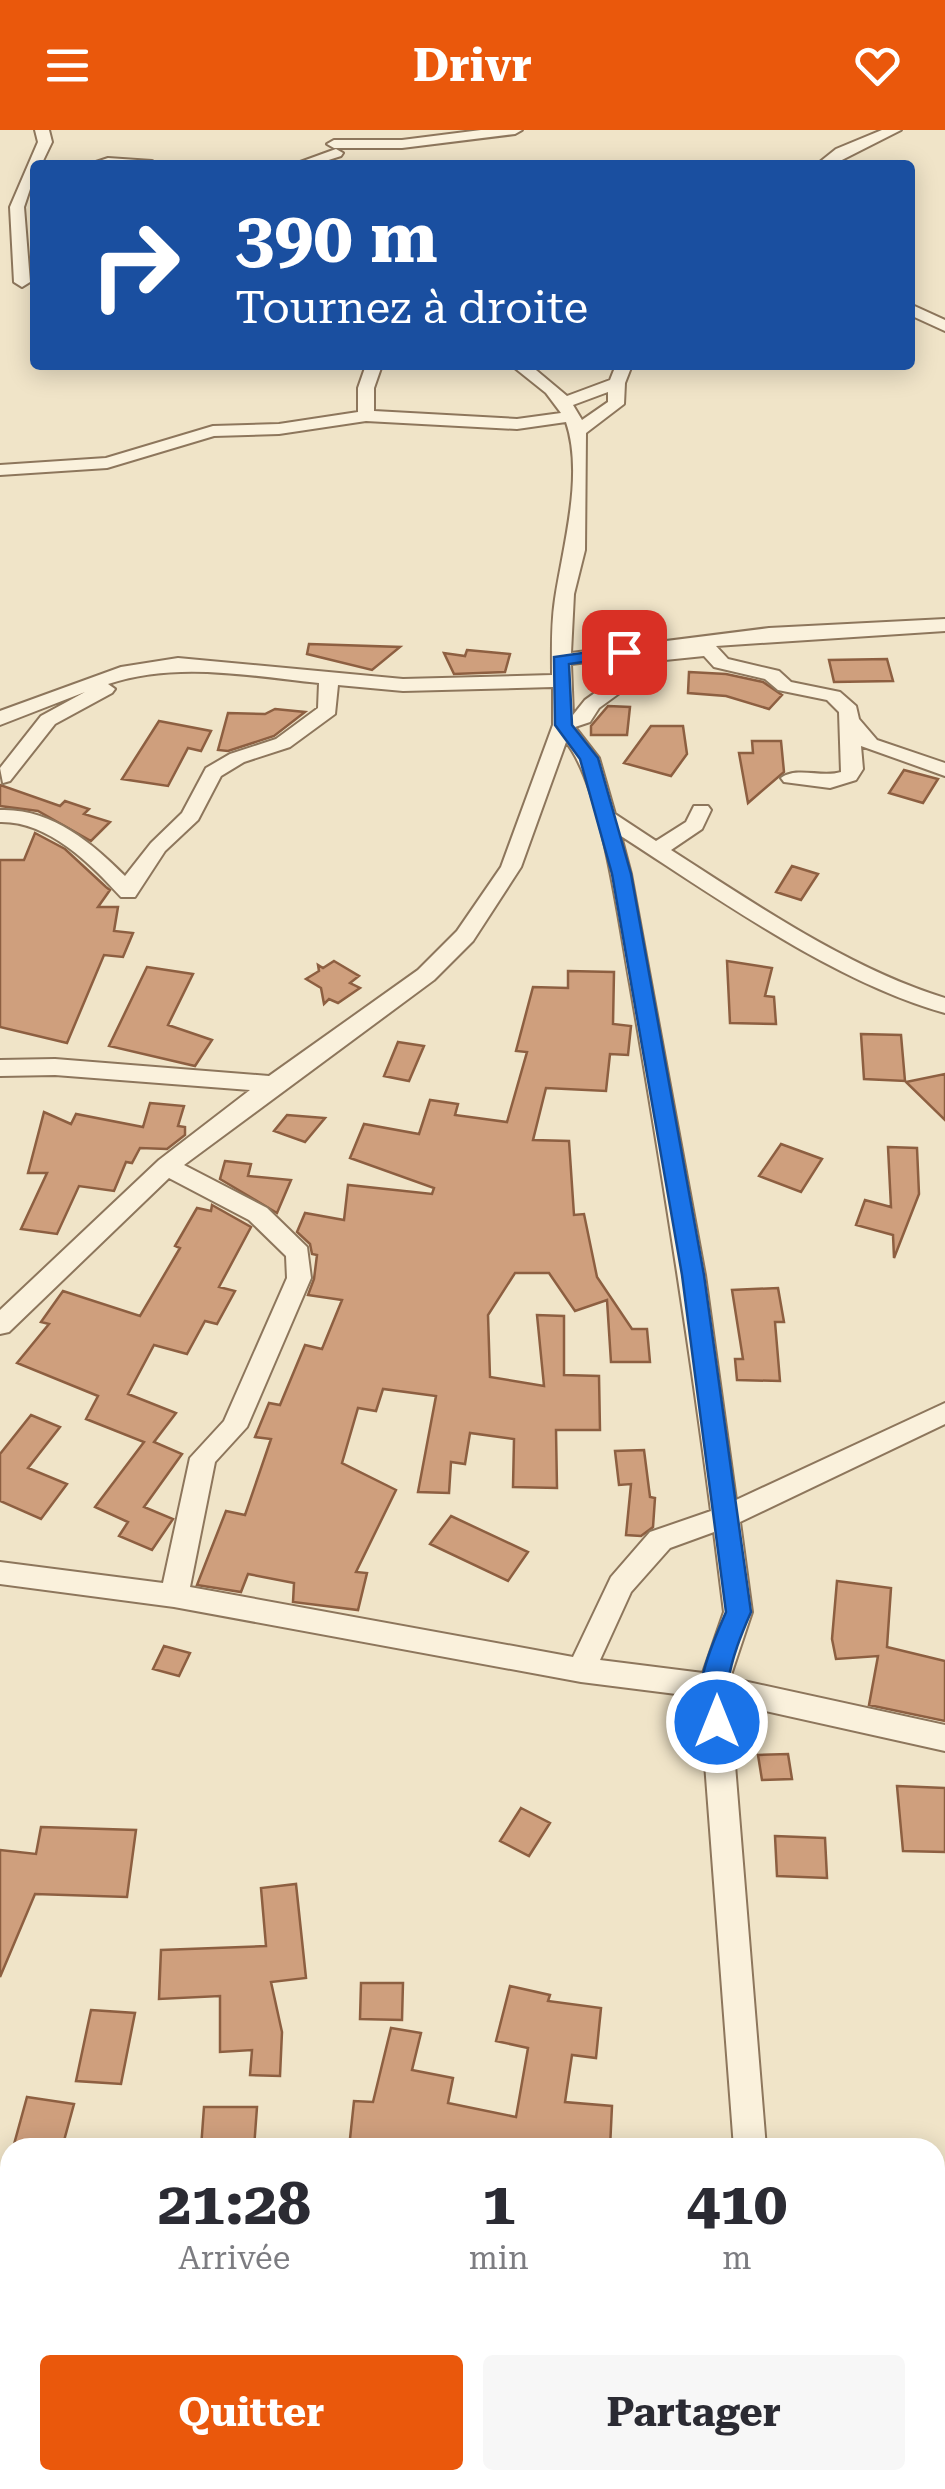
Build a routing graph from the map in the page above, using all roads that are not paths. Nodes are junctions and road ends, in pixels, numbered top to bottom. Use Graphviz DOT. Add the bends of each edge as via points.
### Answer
graph roads {
  1 [pos="42,130"];
  2 [pos="515,130"];
  3 [pos="894,130"];
  4 [pos="335,148"];
  5 [pos="841,153"];
  6 [pos="39,160"];
  7 [pos="310,160"];
  8 [pos="30,185"];
  9 [pos="27,230"];
  10 [pos="22,282"];
  11 [pos="915,311"];
  12 [pos="945,326"];
  13 [pos="372,370"];
  14 [pos="524,370"];
  15 [pos="622,370"];
  16 [pos="617,383"];
  17 [pos="366,416"];
  18 [pos="572,416"];
  19 [pos="0,470"];
  20 [pos="945,625"];
  21 [pos="128,670"];
  22 [pos="560,671"];
  23 [pos="329,680"];
  24 [pos="0,719"];
  25 [pos="852,723"];
  26 [pos="564,725"];
  27 [pos="945,770"];
  28 [pos="3,778"];
  29 [pos="791,778"];
  30 [pos="701,810"];
  31 [pos="0,816"];
  32 [pos="606,817"];
  33 [pos="656,850"];
  34 [pos="945,1006"];
  35 [pos="0,1068"];
  36 [pos="272,1084"];
  37 [pos="167,1166"];
  38 [pos="0,1325"];
  39 [pos="945,1413"];
  40 [pos="725,1517"];
  41 [pos="0,1573"];
  42 [pos="174,1596"];
  43 [pos="580,1670"];
  44 [pos="714,1687"];
  45 [pos="945,1738"];
  46 [pos="749,2138"];
  1 -- 6 [label="street"];
  2 -- 4 [label="street"];
  3 -- 5 [label="street"];
  4 -- 7 [label="street"];
  8 -- 9 [label="street" via="17,207"];
  9 -- 10 [label="street"];
  11 -- 12 [label="street"];
  13 -- 17 [label="street"];
  14 -- 18 [label="street"];
  15 -- 16 [label="street"];
  16 -- 18 [label="street"];
  16 -- 18 [label="street" via="616,404"];
  17 -- 18 [label="street" via="517,424"];
  17 -- 19 [label="street" via="213,431 107,463"];
  18 -- 22 [label="street" via="576,550 564,594"];
  20 -- 22 [label="street" via="769,634"];
  21 -- 23 [label="street" via="230,666"];
  21 -- 24 [label="street"];
  21 -- 28 [label="street" via="48,720"];
  22 -- 23 [label="street" via="403,685"];
  22 -- 26 [label="street"];
  23 -- 31 [label="street" via="328,710 283,744 213,772 191,816 158,847 128,892 93,855 51,828"];
  25 -- 26 [label="street" via="849,710 833,696 722,663 709,650 660,655 592,704 584,718"];
  25 -- 27 [label="street" via="870,744"];
  25 -- 29 [label="street" via="849,776 830,782"];
  26 -- 32 [label="street" via="589,758"];
  26 -- 36 [label="street" via="511,867 465,936 426,975"];
  30 -- 33 [label="street" via="695,825"];
  32 -- 33 [label="street"];
  32 -- 40 [label="street" via="693,1275"];
  33 -- 34 [label="street" via="893,990"];
  35 -- 36 [label="street"];
  36 -- 37 [label="street"];
  37 -- 38 [label="street"];
  37 -- 42 [label="street" via="258,1214 298,1253 299,1278 234,1427 203,1458"];
  39 -- 40 [label="street"];
  40 -- 43 [label="street" via="660,1540 638,1561"];
  40 -- 44 [label="street" via="738,1612"];
  41 -- 42 [label="street"];
  42 -- 43 [label="street"];
  43 -- 44 [label="street"];
  44 -- 45 [label="street"];
  44 -- 46 [label="street"];
}
